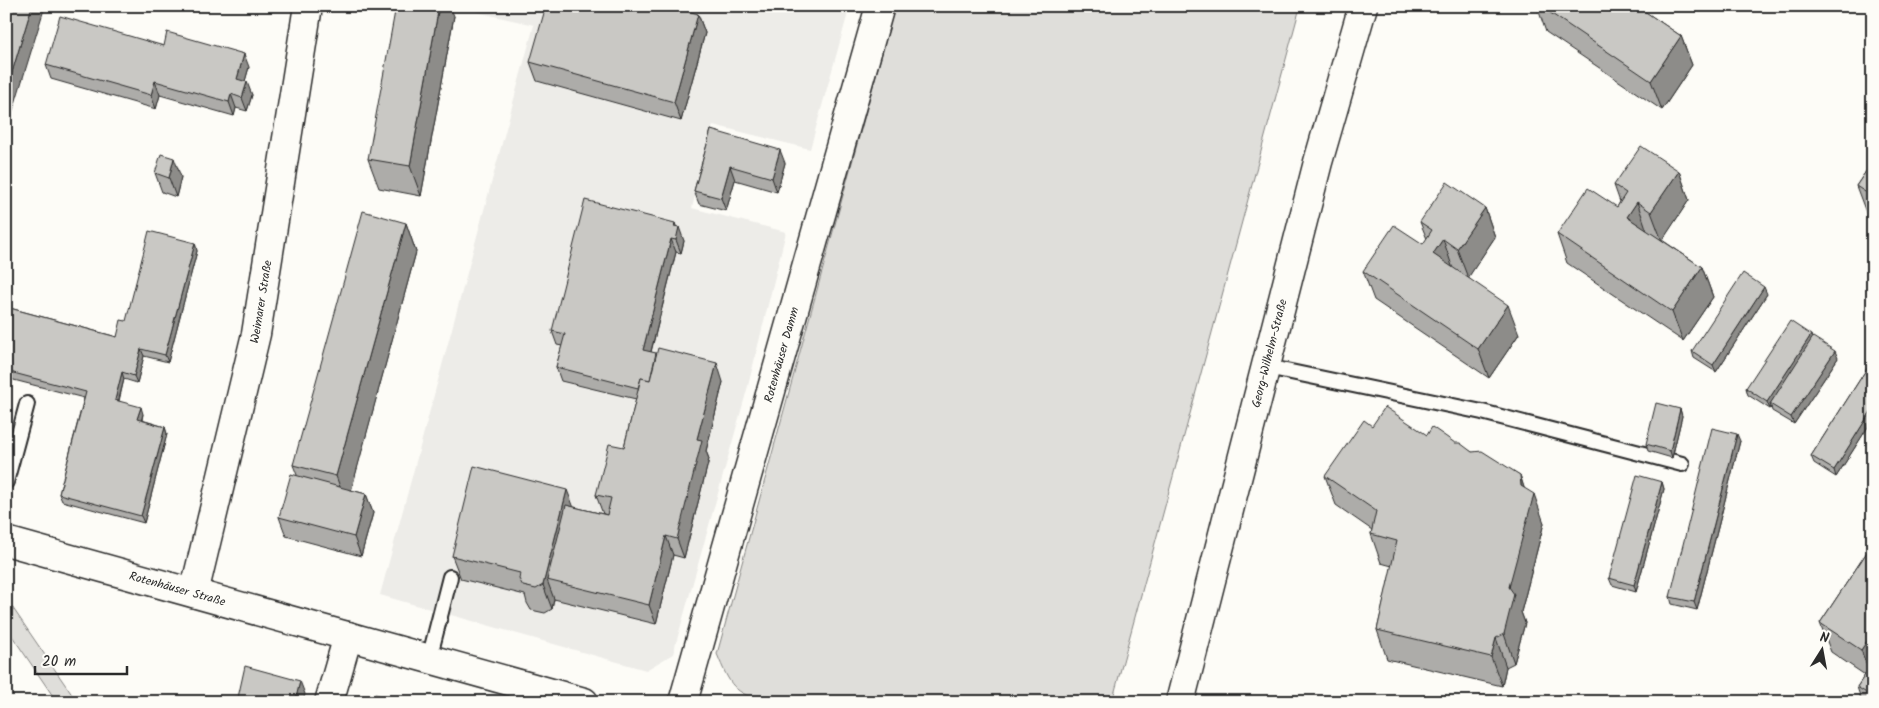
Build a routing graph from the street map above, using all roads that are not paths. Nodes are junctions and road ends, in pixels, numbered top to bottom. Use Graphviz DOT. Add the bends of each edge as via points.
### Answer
graph roads {
  1 [pos="308,6"];
  2 [pos="880,6"];
  3 [pos="1363,6"];
  4 [pos="1266,367"];
  5 [pos="28,404"];
  6 [pos="1682,464"];
  7 [pos="6,482"];
  8 [pos="6,541"];
  9 [pos="450,577"];
  10 [pos="194,593"];
  11 [pos="348,636"];
  12 [pos="429,659"];
  13 [pos="511,692"];
  14 [pos="329,702"];
  15 [pos="584,702"];
  16 [pos="683,702"];
  17 [pos="1180,702"];
  1 -- 10 [label="street, Weimarer Straße" via="256,334"];
  2 -- 16 [label="street, Rotenhäuser Damm"];
  3 -- 4 [label="street, Georg-Wilhelm-Straße" via="1318,162"];
  4 -- 6 [label="lane" via="1482,412"];
  4 -- 17 [label="street, Georg-Wilhelm-Straße"];
  5 -- 7 [label="lane"];
  8 -- 10 [label="street, Rotenhäuser Straße"];
  9 -- 12 [label="lane"];
  10 -- 11 [label="street, Rotenhäuser Straße"];
  11 -- 12 [label="street, Rotenhäuser Straße"];
  11 -- 14 [label="street"];
  12 -- 13 [label="street, Rotenhäuser Straße"];
  13 -- 15 [label="street, Rotenhäuser Straße"];
}
